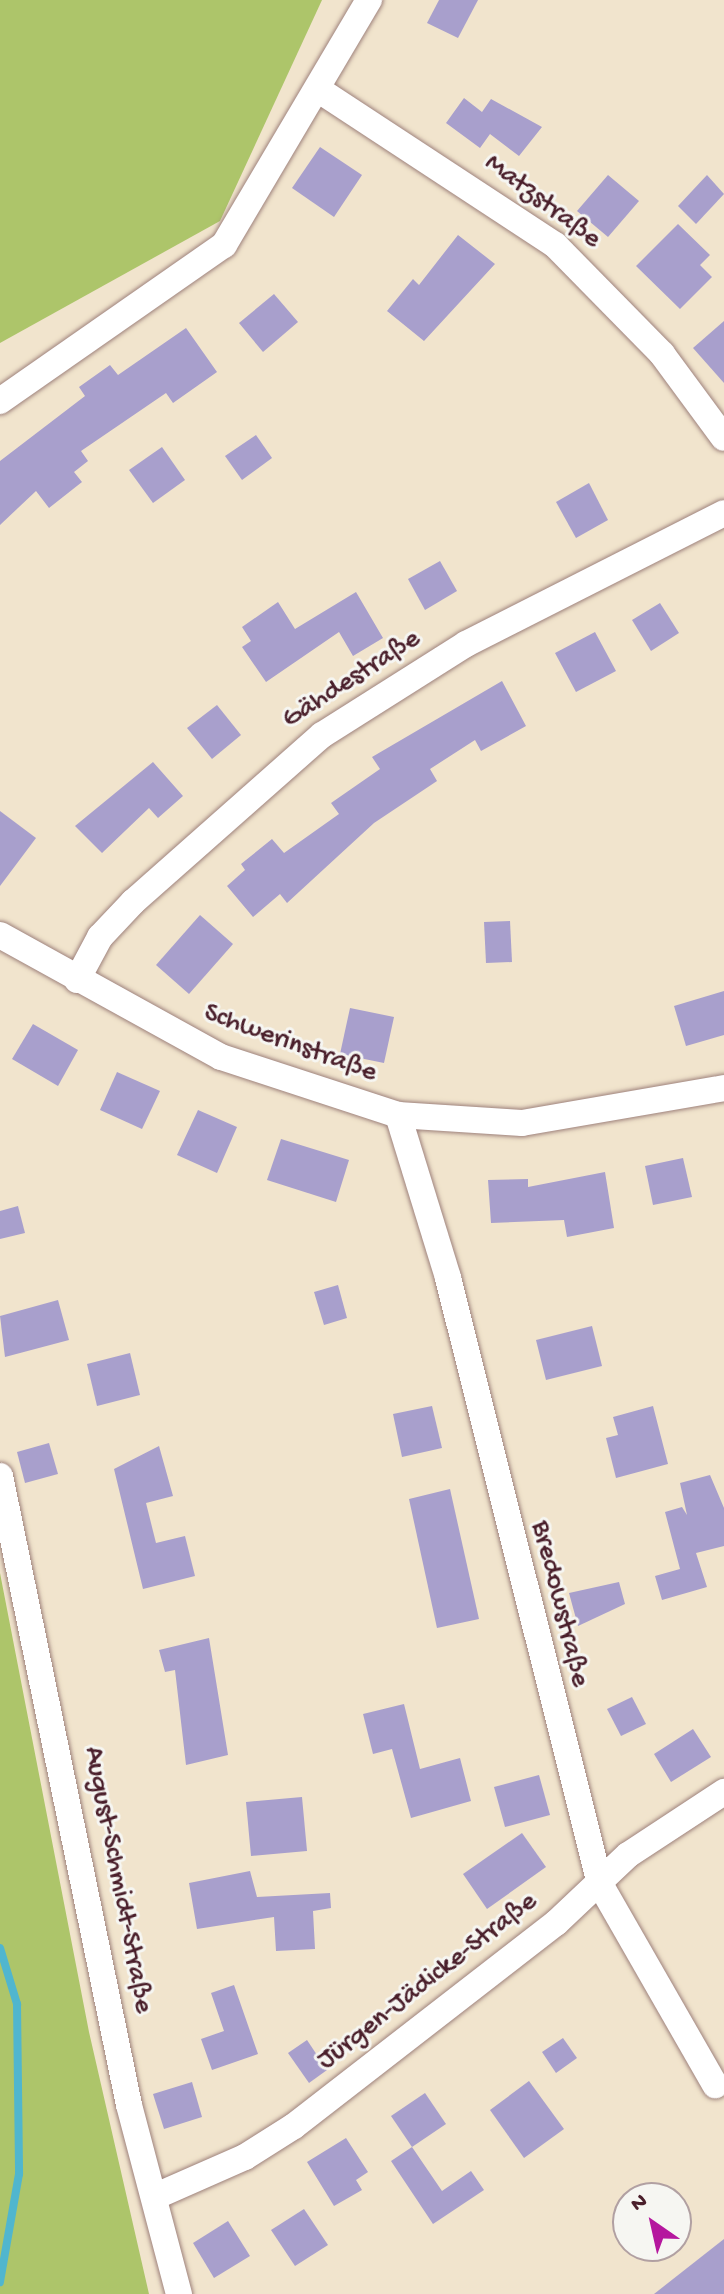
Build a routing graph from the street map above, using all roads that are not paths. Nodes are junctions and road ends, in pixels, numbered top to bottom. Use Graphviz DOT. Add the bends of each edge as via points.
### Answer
graph roads {
  1 [pos="369,0"];
  2 [pos="319,90"];
  3 [pos="0,401"];
  4 [pos="724,438"];
  5 [pos="724,513"];
  6 [pos="0,935"];
  7 [pos="77,980"];
  8 [pos="724,1088"];
  9 [pos="398,1115"];
  10 [pos="0,1476"];
  11 [pos="724,1792"];
  12 [pos="600,1884"];
  13 [pos="715,2085"];
  14 [pos="154,2197"];
  15 [pos="179,2294"];
  1 -- 2 [label="street"];
  2 -- 3 [label="street" via="224,245"];
  2 -- 4 [label="street, Matzstraße" via="555,245 662,354"];
  5 -- 7 [label="street, Gähdestraße" via="466,644 322,735 154,881 100,937"];
  6 -- 7 [label="street, Schwerinstraße"];
  7 -- 9 [label="street, Schwerinstraße" via="221,1057"];
  8 -- 9 [label="street, Schwerinstraße" via="522,1123"];
  9 -- 12 [label="street, Bredowstraße" via="448,1278"];
  10 -- 14 [label="street, August-Schmidt-Straße" via="129,2105"];
  11 -- 12 [label="street, Jürgen-Jädicke-Straße" via="628,1855"];
  12 -- 13 [label="street, Bredowstraße"];
  12 -- 14 [label="street, Jürgen-Jädicke-Straße" via="294,2126 245,2157"];
  14 -- 15 [label="street, August-Schmidt-Straße"];
}
